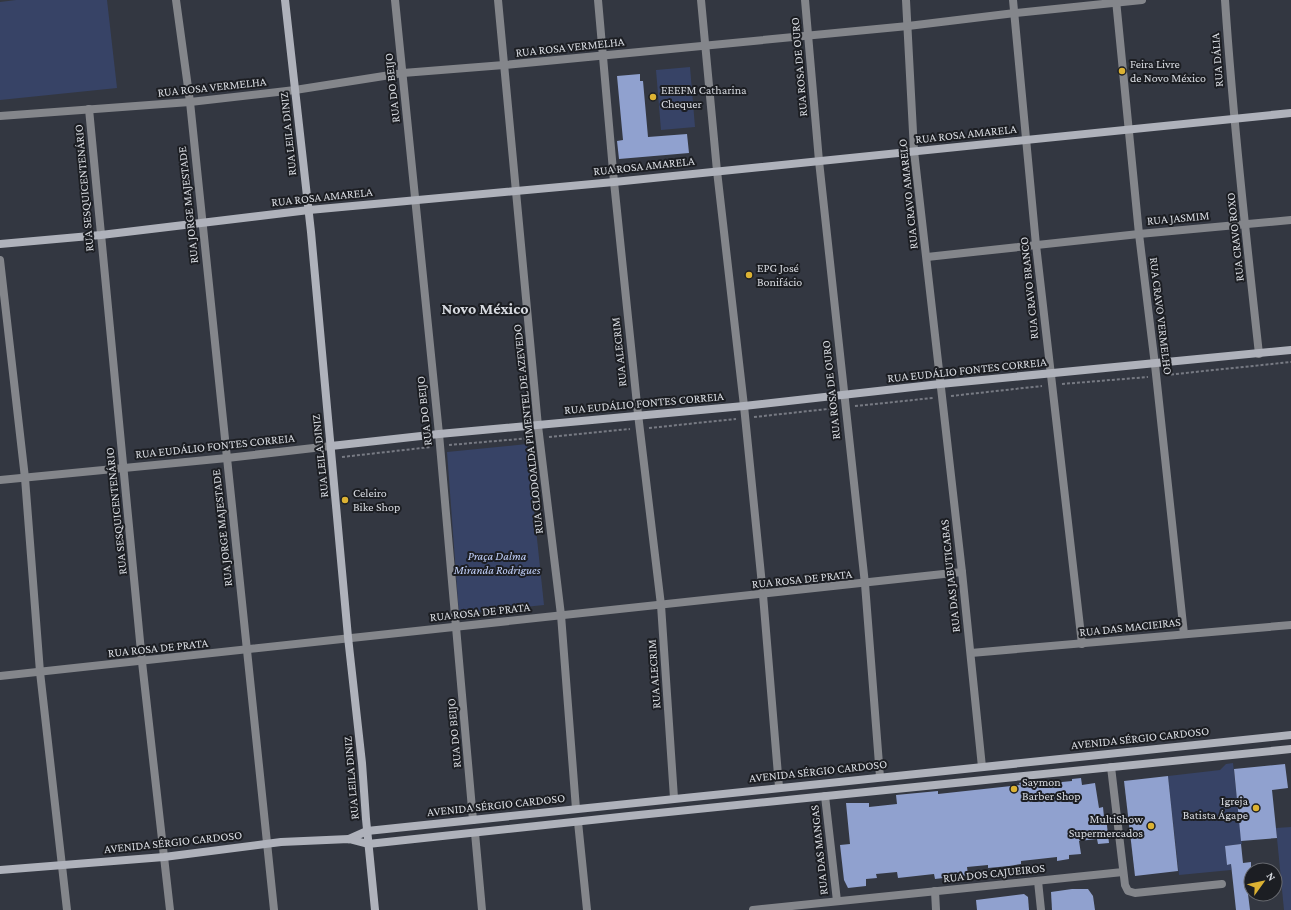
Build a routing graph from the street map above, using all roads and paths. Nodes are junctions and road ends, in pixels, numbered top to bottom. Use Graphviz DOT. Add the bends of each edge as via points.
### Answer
graph roads {
  1 [pos="176,0"];
  2 [pos="285,0"];
  3 [pos="395,0"];
  4 [pos="498,0"];
  5 [pos="598,0"];
  6 [pos="701,0"];
  7 [pos="805,0"];
  8 [pos="906,0"];
  9 [pos="1013,0"];
  10 [pos="1142,0"];
  11 [pos="1225,0"];
  12 [pos="1116,1"];
  13 [pos="1015,13"];
  14 [pos="908,26"];
  15 [pos="808,35"];
  16 [pos="705,46"];
  17 [pos="603,55"];
  18 [pos="504,65"];
  19 [pos="403,73"];
  20 [pos="295,90"];
  21 [pos="190,102"];
  22 [pos="89,109"];
  23 [pos="1291,113"];
  24 [pos="0,116"];
  25 [pos="1233,119"];
  26 [pos="1128,130"];
  27 [pos="1025,139"];
  28 [pos="914,152"];
  29 [pos="819,161"];
  30 [pos="717,171"];
  31 [pos="614,182"];
  32 [pos="516,190"];
  33 [pos="415,200"];
  34 [pos="308,210"];
  35 [pos="1291,220"];
  36 [pos="201,223"];
  37 [pos="1245,224"];
  38 [pos="1139,234"];
  39 [pos="101,235"];
  40 [pos="0,244"];
  41 [pos="1036,245"];
  42 [pos="927,257"];
  43 [pos="0,260"];
  44 [pos="1291,350"];
  45 [pos="1259,354"];
  46 [pos="1291,362"];
  47 [pos="1155,364"];
  48 [pos="1051,373"];
  49 [pos="1156,376"];
  50 [pos="940,384"];
  51 [pos="1053,385"];
  52 [pos="844,395"];
  53 [pos="942,397"];
  54 [pos="744,406"];
  55 [pos="845,407"];
  56 [pos="638,414"];
  57 [pos="745,418"];
  58 [pos="538,426"];
  59 [pos="640,428"];
  60 [pos="439,434"];
  61 [pos="540,438"];
  62 [pos="331,446"];
  63 [pos="440,446"];
  64 [pos="227,458"];
  65 [pos="333,458"];
  66 [pos="124,467"];
  67 [pos="25,478"];
  68 [pos="0,480"];
  69 [pos="962,572"];
  70 [pos="865,584"];
  71 [pos="763,595"];
  72 [pos="661,605"];
  73 [pos="561,615"];
  74 [pos="1291,625"];
  75 [pos="457,626"];
  76 [pos="1184,634"];
  77 [pos="348,637"];
  78 [pos="1082,644"];
  79 [pos="247,650"];
  80 [pos="971,653"];
  81 [pos="142,662"];
  82 [pos="40,672"];
  83 [pos="0,676"];
  84 [pos="1291,735"];
  85 [pos="1251,739"];
  86 [pos="1207,744"];
  87 [pos="1291,749"];
  88 [pos="1253,752"];
  89 [pos="1110,754"];
  90 [pos="1209,757"];
  91 [pos="1064,758"];
  92 [pos="982,766"];
  93 [pos="1111,767"];
  94 [pos="930,772"];
  95 [pos="1066,772"];
  96 [pos="880,777"];
  97 [pos="983,780"];
  98 [pos="824,782"];
  99 [pos="931,785"];
  100 [pos="779,787"];
  101 [pos="881,790"];
  102 [pos="825,796"];
  103 [pos="674,798"];
  104 [pos="780,800"];
  105 [pos="628,802"];
  106 [pos="576,808"];
  107 [pos="676,811"];
  108 [pos="629,816"];
  109 [pos="474,820"];
  110 [pos="578,822"];
  111 [pos="367,831"];
  112 [pos="475,833"];
  113 [pos="350,839"];
  114 [pos="267,844"];
  115 [pos="368,844"];
  116 [pos="164,856"];
  117 [pos="62,865"];
  118 [pos="0,870"];
  119 [pos="1123,872"];
  120 [pos="1038,881"];
  121 [pos="1222,884"];
  122 [pos="934,891"];
  123 [pos="837,901"];
  124 [pos="67,910"];
  125 [pos="170,910"];
  126 [pos="274,910"];
  127 [pos="375,910"];
  128 [pos="482,910"];
  129 [pos="587,910"];
  130 [pos="753,910"];
  131 [pos="936,910"];
  132 [pos="1041,910"];
  1 -- 21 [label="street, RUA JORGE MAJESTADE"];
  2 -- 20 [label="street, RUA LEILA DINIZ"];
  3 -- 19 [label="street, RUA DO BEIJO"];
  4 -- 18 [label="street, RUA CLODOALDA PIMENTEL DE AZEVEDO"];
  5 -- 17 [label="street, RUA ALECRIM"];
  6 -- 16 [label="street"];
  7 -- 15 [label="street, RUA ROSA DE OURO"];
  8 -- 14 [label="street, RUA CRAVO AMARELO"];
  9 -- 13 [label="street, RUA CRAVO BRANCO"];
  10 -- 12 [label="street, RUA ROSA VERMELHA"];
  11 -- 25 [label="street, RUA DÁLIA"];
  12 -- 13 [label="street, RUA ROSA VERMELHA"];
  12 -- 26 [label="street, RUA CRAVO VERMELHO"];
  13 -- 14 [label="street, RUA ROSA VERMELHA"];
  13 -- 27 [label="street, RUA CRAVO BRANCO"];
  14 -- 15 [label="street, RUA ROSA VERMELHA"];
  14 -- 28 [label="street, RUA CRAVO AMARELO"];
  15 -- 16 [label="street, RUA ROSA VERMELHA"];
  15 -- 29 [label="street, RUA ROSA DE OURO"];
  16 -- 17 [label="street, RUA ROSA VERMELHA"];
  16 -- 30 [label="street"];
  17 -- 18 [label="street, RUA ROSA VERMELHA"];
  17 -- 31 [label="street, RUA ALECRIM"];
  18 -- 19 [label="street, RUA ROSA VERMELHA"];
  18 -- 32 [label="street, RUA CLODOALDA PIMENTEL DE AZEVEDO"];
  19 -- 20 [label="street, RUA ROSA VERMELHA"];
  19 -- 33 [label="street, RUA DO BEIJO"];
  20 -- 21 [label="street, RUA ROSA VERMELHA"];
  20 -- 34 [label="street, RUA LEILA DINIZ"];
  21 -- 22 [label="street, RUA ROSA VERMELHA"];
  21 -- 36 [label="street, RUA JORGE MAJESTADE"];
  22 -- 24 [label="street, RUA ROSA VERMELHA"];
  22 -- 39 [label="street, RUA SESQUICENTENÁRIO"];
  23 -- 25 [label="street, RUA ROSA AMARELA"];
  25 -- 26 [label="street, RUA ROSA AMARELA"];
  25 -- 37 [label="street, RUA CRAVO ROXO"];
  26 -- 27 [label="street, RUA ROSA AMARELA"];
  26 -- 38 [label="street, RUA CRAVO VERMELHO"];
  27 -- 28 [label="street, RUA ROSA AMARELA"];
  27 -- 41 [label="street, RUA CRAVO BRANCO"];
  28 -- 29 [label="street, RUA ROSA AMARELA"];
  28 -- 42 [label="street, RUA CRAVO AMARELO"];
  29 -- 30 [label="street, RUA ROSA AMARELA"];
  29 -- 52 [label="street, RUA ROSA DE OURO"];
  30 -- 31 [label="street, RUA ROSA AMARELA"];
  30 -- 54 [label="street"];
  31 -- 32 [label="street, RUA ROSA AMARELA"];
  31 -- 56 [label="street, RUA ALECRIM"];
  32 -- 33 [label="street, RUA ROSA AMARELA"];
  32 -- 58 [label="street, RUA CLODOALDA PIMENTEL DE AZEVEDO"];
  33 -- 34 [label="street, RUA ROSA AMARELA"];
  33 -- 60 [label="street, RUA DO BEIJO"];
  34 -- 36 [label="street, RUA ROSA AMARELA"];
  34 -- 62 [label="street, RUA LEILA DINIZ"];
  35 -- 37 [label="street, RUA JASMIM"];
  36 -- 39 [label="street, RUA ROSA AMARELA"];
  36 -- 64 [label="street, RUA JORGE MAJESTADE"];
  37 -- 38 [label="street, RUA JASMIM"];
  37 -- 45 [label="street, RUA CRAVO ROXO"];
  38 -- 41 [label="street, RUA JASMIM"];
  38 -- 47 [label="street, RUA CRAVO VERMELHO"];
  39 -- 40 [label="street, RUA ROSA AMARELA"];
  39 -- 66 [label="street, RUA SESQUICENTENÁRIO"];
  41 -- 42 [label="street, RUA JASMIM"];
  41 -- 48 [label="street, RUA CRAVO BRANCO"];
  42 -- 50 [label="street, RUA CRAVO AMARELO"];
  43 -- 67 [label="street"];
  44 -- 45 [label="street, RUA EUDÁLIO FONTES CORREIA"];
  45 -- 47 [label="street, RUA EUDÁLIO FONTES CORREIA"];
  46 -- 49 [label="path"];
  47 -- 48 [label="street, RUA EUDÁLIO FONTES CORREIA"];
  47 -- 49 [label="street, RUA CRAVO VERMELHO"];
  48 -- 50 [label="street, RUA EUDÁLIO FONTES CORREIA"];
  48 -- 51 [label="street, RUA CRAVO BRANCO"];
  49 -- 51 [label="path"];
  49 -- 76 [label="street, RUA CRAVO VERMELHO"];
  50 -- 52 [label="street, RUA EUDÁLIO FONTES CORREIA"];
  50 -- 53 [label="street, RUA DAS JABUTICABAS"];
  51 -- 53 [label="path"];
  51 -- 78 [label="street, RUA CRAVO BRANCO"];
  52 -- 54 [label="street, RUA EUDÁLIO FONTES CORREIA"];
  52 -- 55 [label="street, RUA ROSA DE OURO"];
  53 -- 55 [label="path"];
  53 -- 69 [label="street, RUA DAS JABUTICABAS"];
  54 -- 56 [label="street, RUA EUDÁLIO FONTES CORREIA"];
  54 -- 57 [label="street"];
  55 -- 57 [label="path"];
  55 -- 70 [label="street, RUA ROSA DE OURO"];
  56 -- 58 [label="street, RUA EUDÁLIO FONTES CORREIA"];
  56 -- 59 [label="street, RUA ALECRIM"];
  57 -- 59 [label="path"];
  57 -- 71 [label="street"];
  58 -- 60 [label="street, RUA EUDÁLIO FONTES CORREIA"];
  58 -- 61 [label="street, RUA CLODOALDA PIMENTEL DE AZEVEDO"];
  59 -- 61 [label="path"];
  59 -- 72 [label="street, RUA ALECRIM"];
  60 -- 62 [label="street, RUA EUDÁLIO FONTES CORREIA"];
  60 -- 63 [label="street, RUA DO BEIJO"];
  61 -- 63 [label="path"];
  61 -- 73 [label="street, RUA CLODOALDA PIMENTEL DE AZEVEDO"];
  62 -- 64 [label="street, RUA EUDÁLIO FONTES CORREIA"];
  62 -- 65 [label="street, RUA LEILA DINIZ"];
  63 -- 65 [label="path"];
  63 -- 75 [label="street, RUA DO BEIJO"];
  64 -- 66 [label="street, RUA EUDÁLIO FONTES CORREIA"];
  64 -- 79 [label="street, RUA JORGE MAJESTADE"];
  65 -- 77 [label="street, RUA LEILA DINIZ"];
  66 -- 67 [label="street, RUA EUDÁLIO FONTES CORREIA"];
  66 -- 81 [label="street, RUA SESQUICENTENÁRIO"];
  67 -- 68 [label="street, RUA EUDÁLIO FONTES CORREIA"];
  67 -- 82 [label="street"];
  69 -- 70 [label="street, RUA ROSA DE PRATA"];
  69 -- 80 [label="street, RUA DAS JABUTICABAS"];
  70 -- 71 [label="street, RUA ROSA DE PRATA"];
  70 -- 96 [label="street, RUA ROSA DE OURO"];
  71 -- 72 [label="street, RUA ROSA DE PRATA"];
  71 -- 100 [label="street"];
  72 -- 73 [label="street, RUA ROSA DE PRATA"];
  72 -- 103 [label="street, RUA ALECRIM"];
  73 -- 75 [label="street, RUA ROSA DE PRATA"];
  73 -- 106 [label="street, RUA CLODOALDA PIMENTEL DE AZEVEDO"];
  74 -- 76 [label="street, RUA DAS MACIEIRAS"];
  75 -- 77 [label="street, RUA ROSA DE PRATA"];
  75 -- 109 [label="street, RUA DO BEIJO"];
  76 -- 78 [label="street, RUA DAS MACIEIRAS"];
  77 -- 79 [label="street, RUA ROSA DE PRATA"];
  77 -- 111 [label="street, RUA LEILA DINIZ"];
  78 -- 80 [label="street, RUA DAS MACIEIRAS"];
  79 -- 81 [label="street, RUA ROSA DE PRATA"];
  79 -- 114 [label="street, RUA JORGE MAJESTADE"];
  80 -- 92 [label="street, RUA DAS JABUTICABAS"];
  81 -- 82 [label="street, RUA ROSA DE PRATA"];
  81 -- 116 [label="street, RUA SESQUICENTENÁRIO"];
  82 -- 83 [label="street, RUA ROSA DE PRATA"];
  82 -- 117 [label="street"];
  84 -- 85 [label="street, AVENIDA SÉRGIO CARDOSO"];
  85 -- 86 [label="street, AVENIDA SÉRGIO CARDOSO"];
  85 -- 88 [label="street"];
  86 -- 89 [label="street, AVENIDA SÉRGIO CARDOSO"];
  86 -- 90 [label="street"];
  87 -- 88 [label="street, AVENIDA SÉRGIO CARDOSO"];
  88 -- 90 [label="street, AVENIDA SÉRGIO CARDOSO"];
  89 -- 91 [label="street, AVENIDA SÉRGIO CARDOSO"];
  89 -- 93 [label="street"];
  90 -- 93 [label="street, AVENIDA SÉRGIO CARDOSO"];
  91 -- 92 [label="street, AVENIDA SÉRGIO CARDOSO"];
  91 -- 95 [label="street"];
  92 -- 94 [label="street, AVENIDA SÉRGIO CARDOSO"];
  92 -- 97 [label="street"];
  93 -- 95 [label="street, AVENIDA SÉRGIO CARDOSO"];
  93 -- 119 [label="street"];
  94 -- 96 [label="street, AVENIDA SÉRGIO CARDOSO"];
  94 -- 99 [label="street"];
  95 -- 97 [label="street, AVENIDA SÉRGIO CARDOSO"];
  96 -- 98 [label="street, AVENIDA SÉRGIO CARDOSO"];
  96 -- 101 [label="street"];
  97 -- 99 [label="street, AVENIDA SÉRGIO CARDOSO"];
  98 -- 100 [label="street, AVENIDA SÉRGIO CARDOSO"];
  98 -- 102 [label="street"];
  99 -- 101 [label="street, AVENIDA SÉRGIO CARDOSO"];
  100 -- 103 [label="street, AVENIDA SÉRGIO CARDOSO"];
  100 -- 104 [label="street"];
  101 -- 102 [label="street, AVENIDA SÉRGIO CARDOSO"];
  102 -- 104 [label="street, AVENIDA SÉRGIO CARDOSO"];
  102 -- 123 [label="street, RUA DAS MANGAS"];
  103 -- 105 [label="street, AVENIDA SÉRGIO CARDOSO"];
  103 -- 107 [label="street"];
  104 -- 107 [label="street, AVENIDA SÉRGIO CARDOSO"];
  105 -- 106 [label="street, AVENIDA SÉRGIO CARDOSO"];
  105 -- 108 [label="street"];
  106 -- 109 [label="street, AVENIDA SÉRGIO CARDOSO"];
  106 -- 110 [label="street"];
  107 -- 108 [label="street, AVENIDA SÉRGIO CARDOSO"];
  108 -- 110 [label="street, AVENIDA SÉRGIO CARDOSO"];
  109 -- 111 [label="street, AVENIDA SÉRGIO CARDOSO"];
  109 -- 112 [label="street"];
  110 -- 112 [label="street, AVENIDA SÉRGIO CARDOSO"];
  110 -- 129 [label="street"];
  111 -- 113 [label="street, AVENIDA SÉRGIO CARDOSO"];
  111 -- 115 [label="street, RUA LEILA DINIZ"];
  112 -- 115 [label="street, AVENIDA SÉRGIO CARDOSO"];
  112 -- 128 [label="street"];
  113 -- 114 [label="street, AVENIDA SÉRGIO CARDOSO"];
  113 -- 115 [label="street, AVENIDA SÉRGIO CARDOSO"];
  114 -- 116 [label="street, AVENIDA SÉRGIO CARDOSO"];
  114 -- 126 [label="street, RUA JORGE MAJESTADE"];
  115 -- 127 [label="street, RUA LEILA DINIZ"];
  116 -- 117 [label="street, AVENIDA SÉRGIO CARDOSO"];
  116 -- 125 [label="street, RUA SESQUICENTENÁRIO"];
  117 -- 118 [label="street, AVENIDA SÉRGIO CARDOSO"];
  117 -- 124 [label="street"];
  119 -- 120 [label="street, RUA DOS CAJUEIROS"];
  119 -- 121 [label="street" via="1126,888 1132,892"];
  120 -- 122 [label="street, RUA DOS CAJUEIROS"];
  120 -- 132 [label="street"];
  122 -- 123 [label="street, RUA DOS CAJUEIROS"];
  122 -- 131 [label="street"];
  123 -- 130 [label="street, RUA DOS CAJUEIROS"];
}
